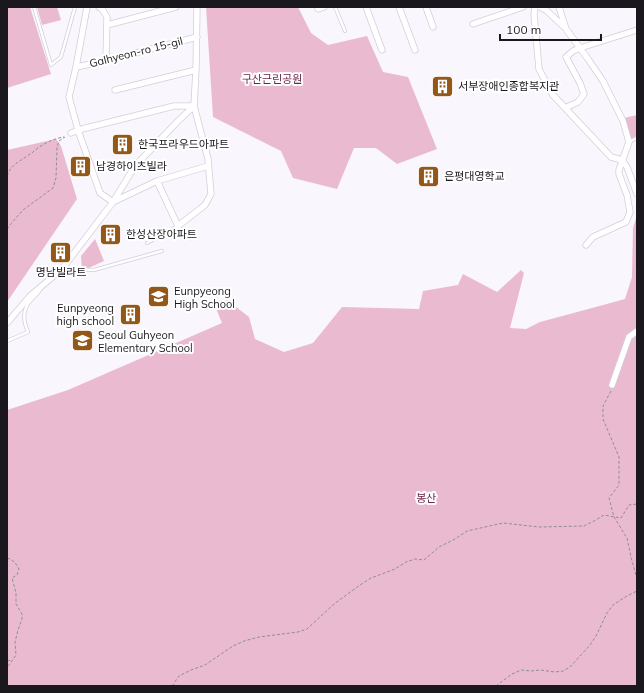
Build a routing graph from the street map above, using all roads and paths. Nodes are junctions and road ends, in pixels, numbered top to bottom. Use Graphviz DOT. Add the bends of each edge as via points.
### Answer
graph roads {
  1 [pos="34,7"];
  2 [pos="75,7"];
  3 [pos="87,7"];
  4 [pos="99,7"];
  5 [pos="176,7"];
  6 [pos="197,7"];
  7 [pos="324,7"];
  8 [pos="335,7"];
  9 [pos="366,7"];
  10 [pos="399,7"];
  11 [pos="426,7"];
  12 [pos="523,7"];
  13 [pos="535,7"];
  14 [pos="540,7"];
  15 [pos="559,7"];
  16 [pos="318,9"];
  17 [pos="473,24"];
  18 [pos="107,25"];
  19 [pos="434,27"];
  20 [pos="566,29"];
  21 [pos="637,30"];
  22 [pos="345,31"];
  23 [pos="197,37"];
  24 [pos="580,48"];
  25 [pos="382,50"];
  26 [pos="415,50"];
  27 [pos="106,61"];
  28 [pos="76,67"];
  29 [pos="196,70"];
  30 [pos="115,90"];
  31 [pos="194,106"];
  32 [pos="565,108"];
  33 [pos="78,130"];
  34 [pos="71,133"];
  35 [pos="637,138"];
  36 [pos="629,142"];
  37 [pos="622,160"];
  38 [pos="208,166"];
  39 [pos="7,176"];
  40 [pos="157,181"];
  41 [pos="637,194"];
  42 [pos="113,202"];
  43 [pos="178,226"];
  44 [pos="7,229"];
  45 [pos="147,244"];
  46 [pos="586,245"];
  47 [pos="162,250"];
  48 [pos="62,269"];
  49 [pos="43,285"];
  50 [pos="7,323"];
  51 [pos="637,331"];
  52 [pos="7,341"];
  53 [pos="612,385"];
  54 [pos="637,504"];
  55 [pos="614,517"];
  56 [pos="7,558"];
  57 [pos="637,579"];
  58 [pos="637,591"];
  59 [pos="13,660"];
  60 [pos="7,661"];
  61 [pos="7,668"];
  62 [pos="172,686"];
  63 [pos="496,686"];
  1 -- 2 [label="lane" via="51,65 61,57"];
  3 -- 28 [label="street, Galhyeon-ro 15-gil"];
  4 -- 18 [label="street" via="107,17"];
  5 -- 18 [label="street"];
  6 -- 23 [label="street, Galhyeon-ro 15-gil"];
  7 -- 16 [label="street"];
  8 -- 22 [label="lane"];
  9 -- 25 [label="street"];
  10 -- 26 [label="street"];
  11 -- 19 [label="street"];
  12 -- 17 [label="street"];
  13 -- 32 [label="street" via="539,69 552,94"];
  14 -- 20 [label="street"];
  15 -- 20 [label="street"];
  18 -- 27 [label="street"];
  20 -- 24 [label="street"];
  21 -- 24 [label="street"];
  23 -- 27 [label="street, Galhyeon-ro 15-gil"];
  23 -- 29 [label="street, Galhyeon-ro 15-gil"];
  24 -- 32 [label="street" via="566,57 584,94 578,102"];
  24 -- 36 [label="street" via="603,81 623,121"];
  27 -- 28 [label="street, Galhyeon-ro 15-gil"];
  28 -- 33 [label="street, Galhyeon-ro 15-gil" via="68,97"];
  29 -- 30 [label="street"];
  29 -- 31 [label="street, Galhyeon-ro 15-gil"];
  31 -- 33 [label="street" via="174,106"];
  31 -- 38 [label="street, Galhyeon-ro 15-gil"];
  31 -- 42 [label="street" via="135,166"];
  32 -- 37 [label="street" via="611,157"];
  33 -- 34 [label="street"];
  33 -- 42 [label="street, Galhyeon-ro 15-gil" via="100,193"];
  35 -- 36 [label="lane"];
  36 -- 37 [label="street"];
  37 -- 41 [label="street"];
  37 -- 46 [label="street" via="619,174 630,212 626,222 593,237"];
  38 -- 40 [label="street"];
  38 -- 43 [label="street, Galhyeon-ro 15-gil" via="211,194 205,205"];
  39 -- 44 [label="path" via="12,166 49,142 65,137 59,141 57,147 56,178 53,188 24,210"];
  40 -- 42 [label="street"];
  40 -- 43 [label="street"];
  42 -- 48 [label="street"];
  43 -- 45 [label="lane"];
  47 -- 48 [label="lane" via="94,270"];
  48 -- 49 [label="street"];
  49 -- 50 [label="street"];
  49 -- 52 [label="lane" via="24,313 28,332"];
  51 -- 53 [label="street" via="629,337"];
  53 -- 55 [label="path" via="603,406 603,419 619,457 619,484 609,498"];
  54 -- 55 [label="path" via="629,505 621,518"];
  55 -- 57 [label="path" via="627,538"];
  55 -- 62 [label="path" via="604,515 584,526 539,527 503,523 467,532 439,547 424,560 406,562 371,578 334,604 307,629 244,641 180,676"];
  56 -- 59 [label="path" via="17,564 19,569 17,575 12,578 16,604 22,614"];
  58 -- 63 [label="path" via="613,605 590,645 570,667 555,672 521,670"];
  59 -- 60 [label="path"];
  59 -- 61 [label="path"];
}
